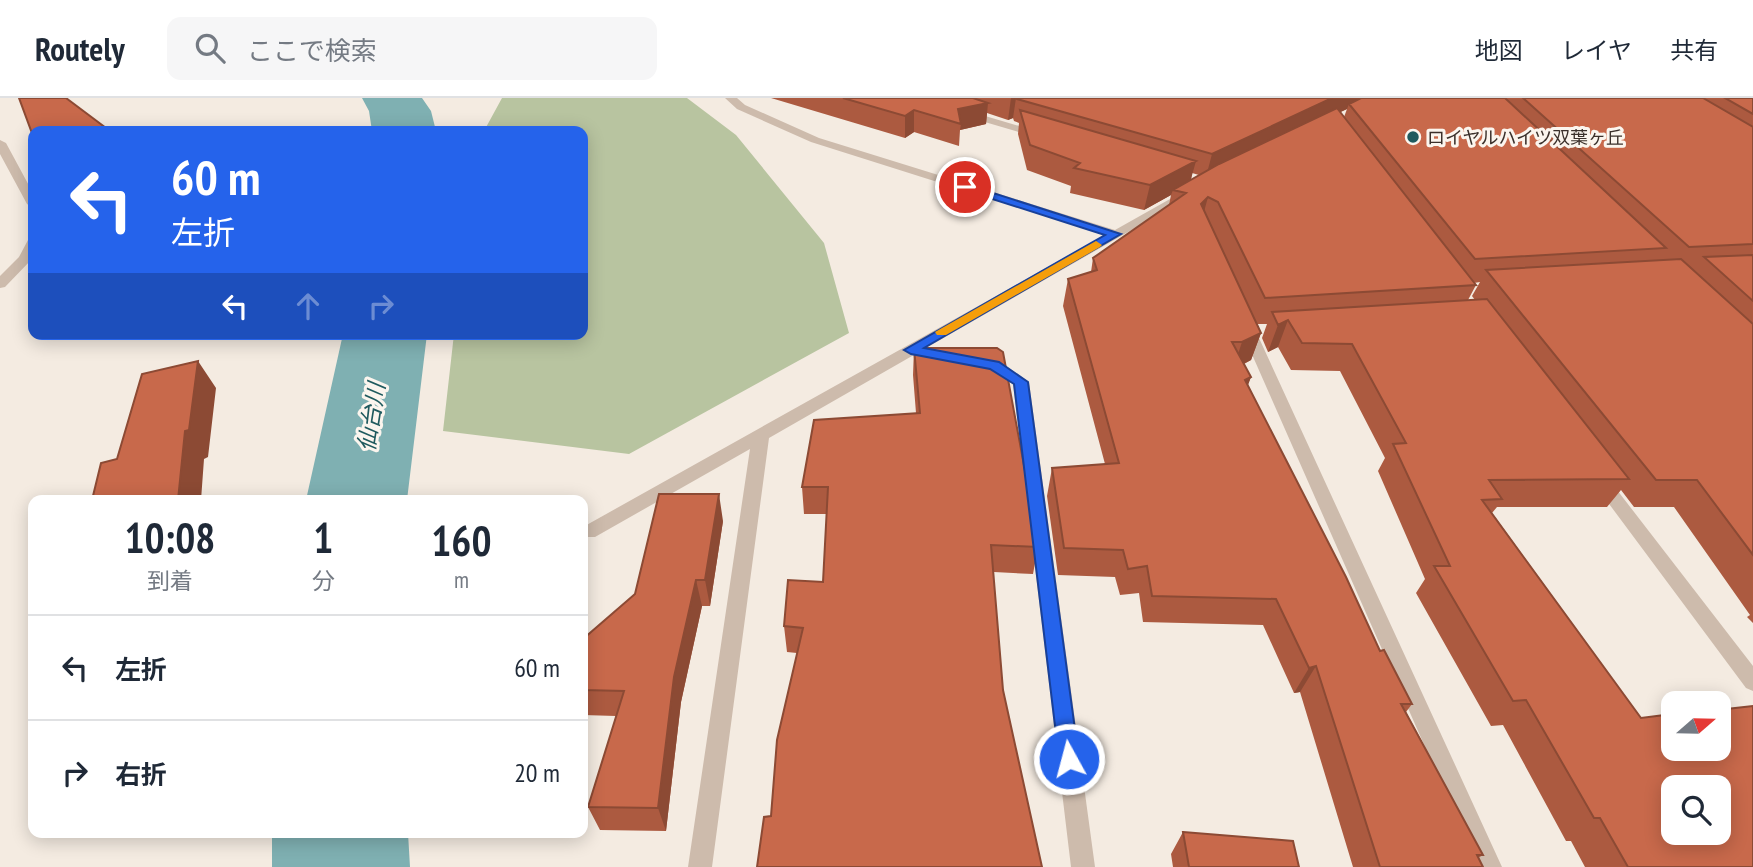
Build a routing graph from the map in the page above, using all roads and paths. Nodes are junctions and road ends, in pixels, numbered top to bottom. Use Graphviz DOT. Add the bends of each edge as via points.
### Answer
graph roads {
  1 [pos="730,98"];
  2 [pos="952,109"];
  3 [pos="1055,139"];
  4 [pos="0,143"];
  5 [pos="1208,184"];
  6 [pos="28,195"];
  7 [pos="1115,234"];
  8 [pos="28,253"];
  9 [pos="0,284"];
  10 [pos="1239,309"];
  11 [pos="911,350"];
  12 [pos="947,356"];
  13 [pos="971,361"];
  14 [pos="761,434"];
  15 [pos="1595,473"];
  16 [pos="589,532"];
  17 [pos="1753,682"];
  18 [pos="700,867"];
  19 [pos="1083,867"];
  20 [pos="1490,867"];
  1 -- 7 [label="street" via="815,140"];
  2 -- 3 [label="street"];
  4 -- 6 [label="street"];
  5 -- 7 [label="street"];
  7 -- 11 [label="street"];
  8 -- 9 [label="street"];
  10 -- 20 [label="street" via="1256,332"];
  11 -- 12 [label="street"];
  11 -- 14 [label="street"];
  13 -- 19 [label="street" via="995,365 1021,382"];
  14 -- 16 [label="street"];
  14 -- 18 [label="street"];
  15 -- 17 [label="street"];
}
